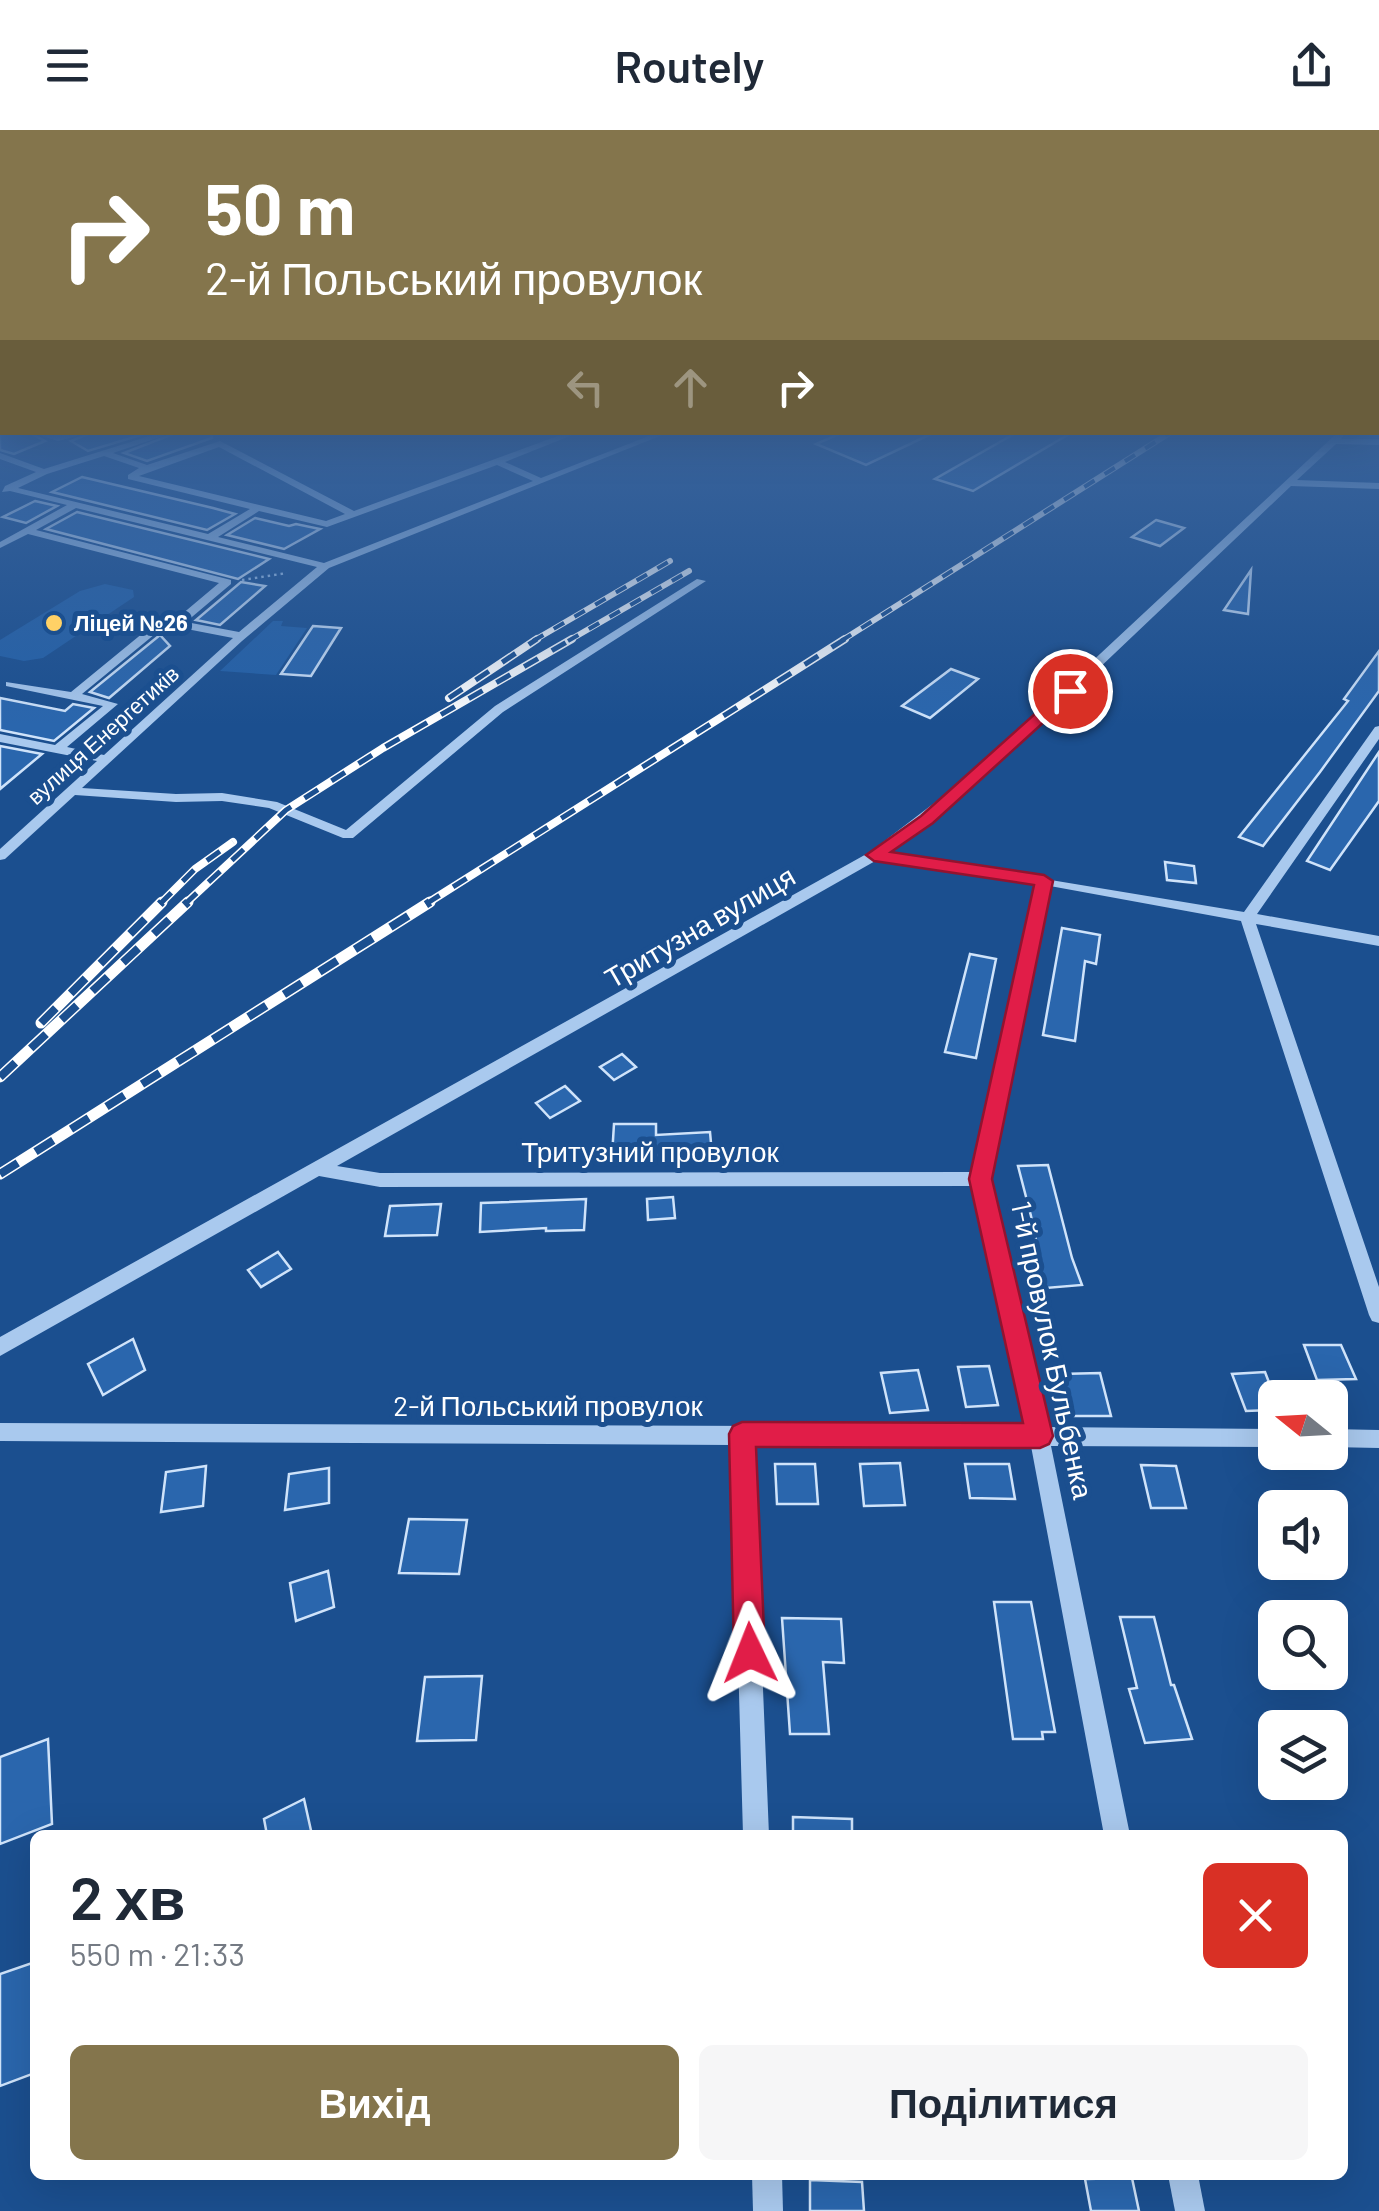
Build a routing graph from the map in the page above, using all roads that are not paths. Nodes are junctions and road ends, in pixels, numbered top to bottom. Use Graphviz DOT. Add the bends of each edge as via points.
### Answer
graph roads {
  1 [pos="27,531"];
  2 [pos="186,531"];
  3 [pos="220,531"];
  4 [pos="412,531"];
  5 [pos="1238,531"];
  6 [pos="210,537"];
  7 [pos="2,544"];
  8 [pos="325,566"];
  9 [pos="700,581"];
  10 [pos="177,624"];
  11 [pos="241,636"];
  12 [pos="10,684"];
  13 [pos="72,696"];
  14 [pos="1379,730"];
  15 [pos="0,738"];
  16 [pos="58,749"];
  17 [pos="107,759"];
  18 [pos="72,791"];
  19 [pos="874,855"];
  20 [pos="0,856"];
  21 [pos="1044,881"];
  22 [pos="1247,918"];
  23 [pos="1379,941"];
  24 [pos="321,1170"];
  25 [pos="980,1179"];
  26 [pos="1379,1315"];
  27 [pos="0,1348"];
  28 [pos="0,1432"];
  29 [pos="742,1434"];
  30 [pos="1040,1436"];
  31 [pos="1258,1438"];
  32 [pos="1348,1438"];
  33 [pos="1379,1438"];
  34 [pos="756,1830"];
  35 [pos="1116,1830"];
  36 [pos="767,2180"];
  37 [pos="1184,2180"];
  38 [pos="768,2211"];
  39 [pos="1190,2211"];
  1 -- 7 [label="street"];
  1 -- 10 [label="street" via="228,582"];
  2 -- 6 [label="street"];
  3 -- 6 [label="street"];
  4 -- 8 [label="street, вулиця Енергетиків"];
  5 -- 19 [label="street, Тритузна вулиця" via="972,781"];
  6 -- 8 [label="street"];
  8 -- 11 [label="street, вулиця Енергетиків"];
  9 -- 18 [label="street" via="498,709 348,836 272,805"];
  10 -- 11 [label="street"];
  10 -- 13 [label="street" via="164,621"];
  11 -- 17 [label="street, вулиця Енергетиків"];
  12 -- 13 [label="street"];
  13 -- 16 [label="street" via="112,704"];
  14 -- 22 [label="street"];
  15 -- 16 [label="street"];
  16 -- 17 [label="street"];
  17 -- 18 [label="street, вулиця Енергетиків"];
  18 -- 20 [label="street, вулиця Енергетиків"];
  19 -- 21 [label="street"];
  19 -- 24 [label="street, Тритузна вулиця"];
  21 -- 22 [label="street"];
  21 -- 25 [label="street, 1-й провулок Бульбенка"];
  22 -- 23 [label="street"];
  22 -- 26 [label="street"];
  24 -- 25 [label="street, Тритузний провулок" via="380,1180"];
  24 -- 27 [label="street, Тритузна вулиця"];
  25 -- 30 [label="street, 1-й провулок Бульбенка"];
  28 -- 29 [label="street, 2-й Польський провулок"];
  29 -- 30 [label="street, 2-й Польський провулок"];
  29 -- 34 [label="street"];
  30 -- 31 [label="street, 2-й Польський провулок"];
  30 -- 35 [label="street, 1-й провулок Бульбенка"];
  32 -- 33 [label="street"];
  36 -- 38 [label="street"];
  37 -- 39 [label="street"];
}
